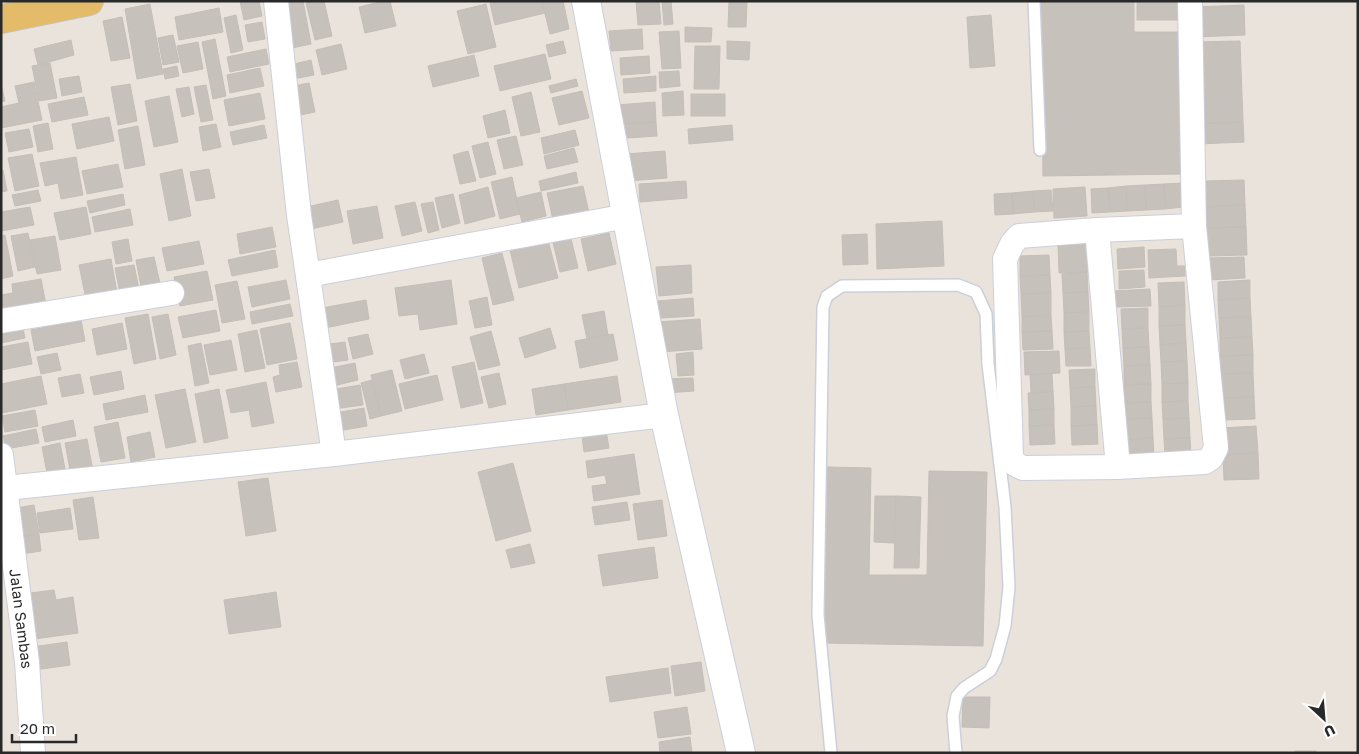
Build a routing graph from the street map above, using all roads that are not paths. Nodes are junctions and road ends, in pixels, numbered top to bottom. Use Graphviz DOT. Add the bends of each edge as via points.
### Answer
graph roads {
  1 [pos="89,1"];
  2 [pos="276,1"];
  3 [pos="586,1"];
  4 [pos="1034,1"];
  5 [pos="1190,1"];
  6 [pos="1,19"];
  7 [pos="1040,150"];
  8 [pos="626,216"];
  9 [pos="1194,226"];
  10 [pos="1097,230"];
  11 [pos="308,275"];
  12 [pos="172,293"];
  13 [pos="1,321"];
  14 [pos="664,415"];
  15 [pos="334,454"];
  16 [pos="1,455"];
  17 [pos="1118,467"];
  18 [pos="6,488"];
  19 [pos="33,753"];
  20 [pos="741,753"];
  21 [pos="831,753"];
  22 [pos="956,753"];
  1 -- 6 [label="main road"];
  2 -- 11 [label="street"];
  3 -- 8 [label="street"];
  4 -- 7 [label="lane"];
  5 -- 9 [label="street"];
  8 -- 11 [label="street"];
  8 -- 14 [label="street"];
  9 -- 10 [label="street"];
  9 -- 17 [label="street" via="1216,448 1212,458 1205,462"];
  10 -- 17 [label="street"];
  10 -- 17 [label="street" via="1019,236 1005,259 1012,457 1015,464 1023,468"];
  11 -- 15 [label="street"];
  12 -- 13 [label="street"];
  14 -- 15 [label="street"];
  14 -- 20 [label="street"];
  15 -- 18 [label="street"];
  16 -- 18 [label="street, Jalan Sambas"];
  18 -- 19 [label="street, Jalan Sambas" via="27,662"];
  21 -- 22 [label="lane" via="818,615 823,307 827,296 842,286 874,284 958,285 976,292 986,314 988,364 1005,507 1009,587 1005,626 996,659 990,671 957,696 953,716"];
}
